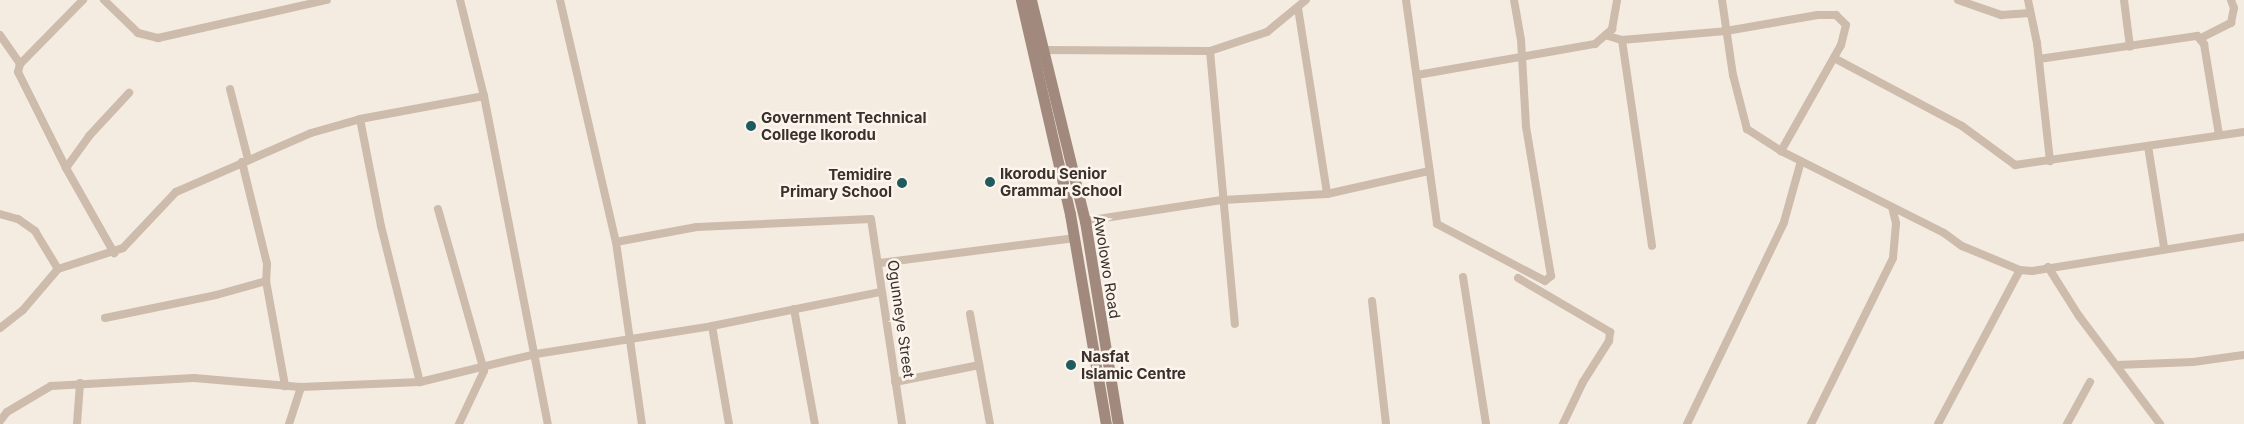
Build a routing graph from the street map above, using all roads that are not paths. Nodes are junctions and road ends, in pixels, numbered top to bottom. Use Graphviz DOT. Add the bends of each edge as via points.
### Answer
graph roads {
  1 [pos="83,0"];
  2 [pos="104,0"];
  3 [pos="327,0"];
  4 [pos="460,0"];
  5 [pos="560,0"];
  6 [pos="1021,0"];
  7 [pos="1032,0"];
  8 [pos="1306,0"];
  9 [pos="1406,0"];
  10 [pos="1514,0"];
  11 [pos="1617,0"];
  12 [pos="1722,0"];
  13 [pos="1958,0"];
  14 [pos="2028,0"];
  15 [pos="2124,0"];
  16 [pos="2231,0"];
  17 [pos="307,2"];
  18 [pos="1298,8"];
  19 [pos="2030,13"];
  20 [pos="1726,31"];
  21 [pos="0,36"];
  22 [pos="1608,36"];
  23 [pos="2201,38"];
  24 [pos="1622,40"];
  25 [pos="2130,47"];
  26 [pos="1042,50"];
  27 [pos="1210,51"];
  28 [pos="1834,58"];
  29 [pos="1520,59"];
  30 [pos="2039,59"];
  31 [pos="20,64"];
  32 [pos="1417,75"];
  33 [pos="230,89"];
  34 [pos="129,93"];
  35 [pos="484,96"];
  36 [pos="360,119"];
  37 [pos="2244,132"];
  38 [pos="2219,135"];
  39 [pos="2148,146"];
  40 [pos="1781,151"];
  41 [pos="245,161"];
  42 [pos="1801,161"];
  43 [pos="2050,161"];
  44 [pos="66,168"];
  45 [pos="1429,170"];
  46 [pos="1327,194"];
  47 [pos="1223,200"];
  48 [pos="1892,207"];
  49 [pos="438,208"];
  50 [pos="0,214"];
  51 [pos="1085,221"];
  52 [pos="2244,236"];
  53 [pos="1075,238"];
  54 [pos="616,242"];
  55 [pos="1652,246"];
  56 [pos="2164,247"];
  57 [pos="114,254"];
  58 [pos="880,262"];
  59 [pos="2048,267"];
  60 [pos="58,269"];
  61 [pos="2020,270"];
  62 [pos="1463,277"];
  63 [pos="1518,278"];
  64 [pos="266,281"];
  65 [pos="880,292"];
  66 [pos="1372,301"];
  67 [pos="794,309"];
  68 [pos="970,314"];
  69 [pos="104,318"];
  70 [pos="1235,324"];
  71 [pos="712,326"];
  72 [pos="0,328"];
  73 [pos="629,340"];
  74 [pos="536,354"];
  75 [pos="2244,355"];
  76 [pos="979,365"];
  77 [pos="2117,365"];
  78 [pos="483,367"];
  79 [pos="420,382"];
  80 [pos="895,382"];
  81 [pos="2090,382"];
  82 [pos="80,383"];
  83 [pos="285,386"];
  84 [pos="301,387"];
  85 [pos="464,415"];
  86 [pos="0,422"];
  87 [pos="77,424"];
  88 [pos="289,424"];
  89 [pos="459,424"];
  90 [pos="465,424"];
  91 [pos="548,424"];
  92 [pos="642,424"];
  93 [pos="729,424"];
  94 [pos="815,424"];
  95 [pos="902,424"];
  96 [pos="990,424"];
  97 [pos="1107,424"];
  98 [pos="1386,424"];
  99 [pos="1486,424"];
  100 [pos="1563,424"];
  101 [pos="1687,424"];
  102 [pos="1811,424"];
  103 [pos="1938,424"];
  104 [pos="2067,424"];
  105 [pos="2160,424"];
  1 -- 31 [label="street"];
  2 -- 17 [label="street" via="138,32 158,38"];
  3 -- 17 [label="street"];
  4 -- 35 [label="street"];
  5 -- 54 [label="street"];
  6 -- 53 [label="main road, Awolowo Road"];
  7 -- 26 [label="main road, Awolowo Road"];
  8 -- 18 [label="street"];
  9 -- 32 [label="street"];
  10 -- 29 [label="street" via="1521,40"];
  11 -- 22 [label="street" via="1616,20"];
  12 -- 20 [label="street"];
  13 -- 19 [label="street" via="2001,16"];
  14 -- 19 [label="street"];
  15 -- 25 [label="street"];
  16 -- 23 [label="street" via="2234,8 2231,23"];
  18 -- 27 [label="street" via="1267,32"];
  18 -- 46 [label="street"];
  19 -- 30 [label="street"];
  20 -- 24 [label="street"];
  20 -- 28 [label="street" via="1818,15 1836,15 1846,25"];
  20 -- 40 [label="street" via="1743,122 1756,137"];
  21 -- 31 [label="street"];
  22 -- 24 [label="street"];
  22 -- 29 [label="street" via="1595,44"];
  23 -- 25 [label="street"];
  23 -- 38 [label="street"];
  24 -- 55 [label="street"];
  25 -- 30 [label="street"];
  26 -- 27 [label="street"];
  26 -- 51 [label="main road, Awolowo Road"];
  27 -- 47 [label="street"];
  28 -- 40 [label="street"];
  28 -- 43 [label="street" via="1962,126 2015,166"];
  29 -- 32 [label="street"];
  29 -- 45 [label="street" via="1527,134 1551,276 1545,281 1538,278 1442,228 1434,216"];
  30 -- 43 [label="street"];
  31 -- 44 [label="street" via="18,72"];
  32 -- 45 [label="street"];
  33 -- 41 [label="street"];
  34 -- 44 [label="street" via="89,136"];
  35 -- 36 [label="street"];
  35 -- 74 [label="street"];
  36 -- 41 [label="street" via="312,133"];
  36 -- 79 [label="street" via="381,226"];
  37 -- 38 [label="street"];
  38 -- 39 [label="street"];
  39 -- 43 [label="street"];
  39 -- 56 [label="street"];
  40 -- 42 [label="street"];
  41 -- 57 [label="street" via="176,192 124,248"];
  41 -- 64 [label="street" via="268,264"];
  42 -- 48 [label="street"];
  42 -- 101 [label="street" via="1784,222"];
  44 -- 57 [label="street"];
  45 -- 46 [label="street"];
  46 -- 47 [label="street"];
  47 -- 51 [label="street"];
  47 -- 70 [label="street"];
  48 -- 61 [label="street" via="1944,233 1962,246"];
  48 -- 102 [label="street" via="1896,223 1893,258"];
  49 -- 78 [label="street"];
  50 -- 60 [label="street" via="18,219 35,231"];
  51 -- 97 [label="main road, Awolowo Road"];
  52 -- 56 [label="street"];
  53 -- 58 [label="street"];
  53 -- 97 [label="main road, Awolowo Road"];
  54 -- 58 [label="street, Ogunneye Street" via="697,227 871,219"];
  54 -- 73 [label="street"];
  56 -- 59 [label="street"];
  57 -- 60 [label="street"];
  58 -- 65 [label="street, Ogunneye Street"];
  59 -- 61 [label="street"];
  59 -- 77 [label="street" via="2079,316"];
  60 -- 72 [label="street" via="23,310"];
  61 -- 103 [label="street"];
  62 -- 99 [label="street"];
  63 -- 100 [label="street" via="1610,332 1609,341 1583,382"];
  64 -- 69 [label="street" via="216,296"];
  64 -- 83 [label="street"];
  65 -- 67 [label="street"];
  65 -- 80 [label="street, Ogunneye Street"];
  66 -- 98 [label="street"];
  67 -- 71 [label="street"];
  67 -- 94 [label="street"];
  68 -- 76 [label="street"];
  71 -- 73 [label="street"];
  71 -- 93 [label="street"];
  73 -- 74 [label="street"];
  73 -- 92 [label="street"];
  74 -- 78 [label="street"];
  74 -- 91 [label="street"];
  75 -- 77 [label="street" via="2193,362"];
  76 -- 80 [label="street"];
  76 -- 96 [label="street"];
  77 -- 105 [label="street"];
  78 -- 79 [label="street"];
  78 -- 85 [label="street" via="484,376"];
  79 -- 84 [label="street"];
  80 -- 95 [label="street, Ogunneye Street"];
  81 -- 104 [label="street"];
  82 -- 83 [label="street" via="194,378"];
  82 -- 86 [label="street" via="51,386 36,393 7,412"];
  82 -- 87 [label="street"];
  83 -- 84 [label="street"];
  84 -- 88 [label="street"];
  85 -- 89 [label="street"];
  85 -- 90 [label="street"];
}
